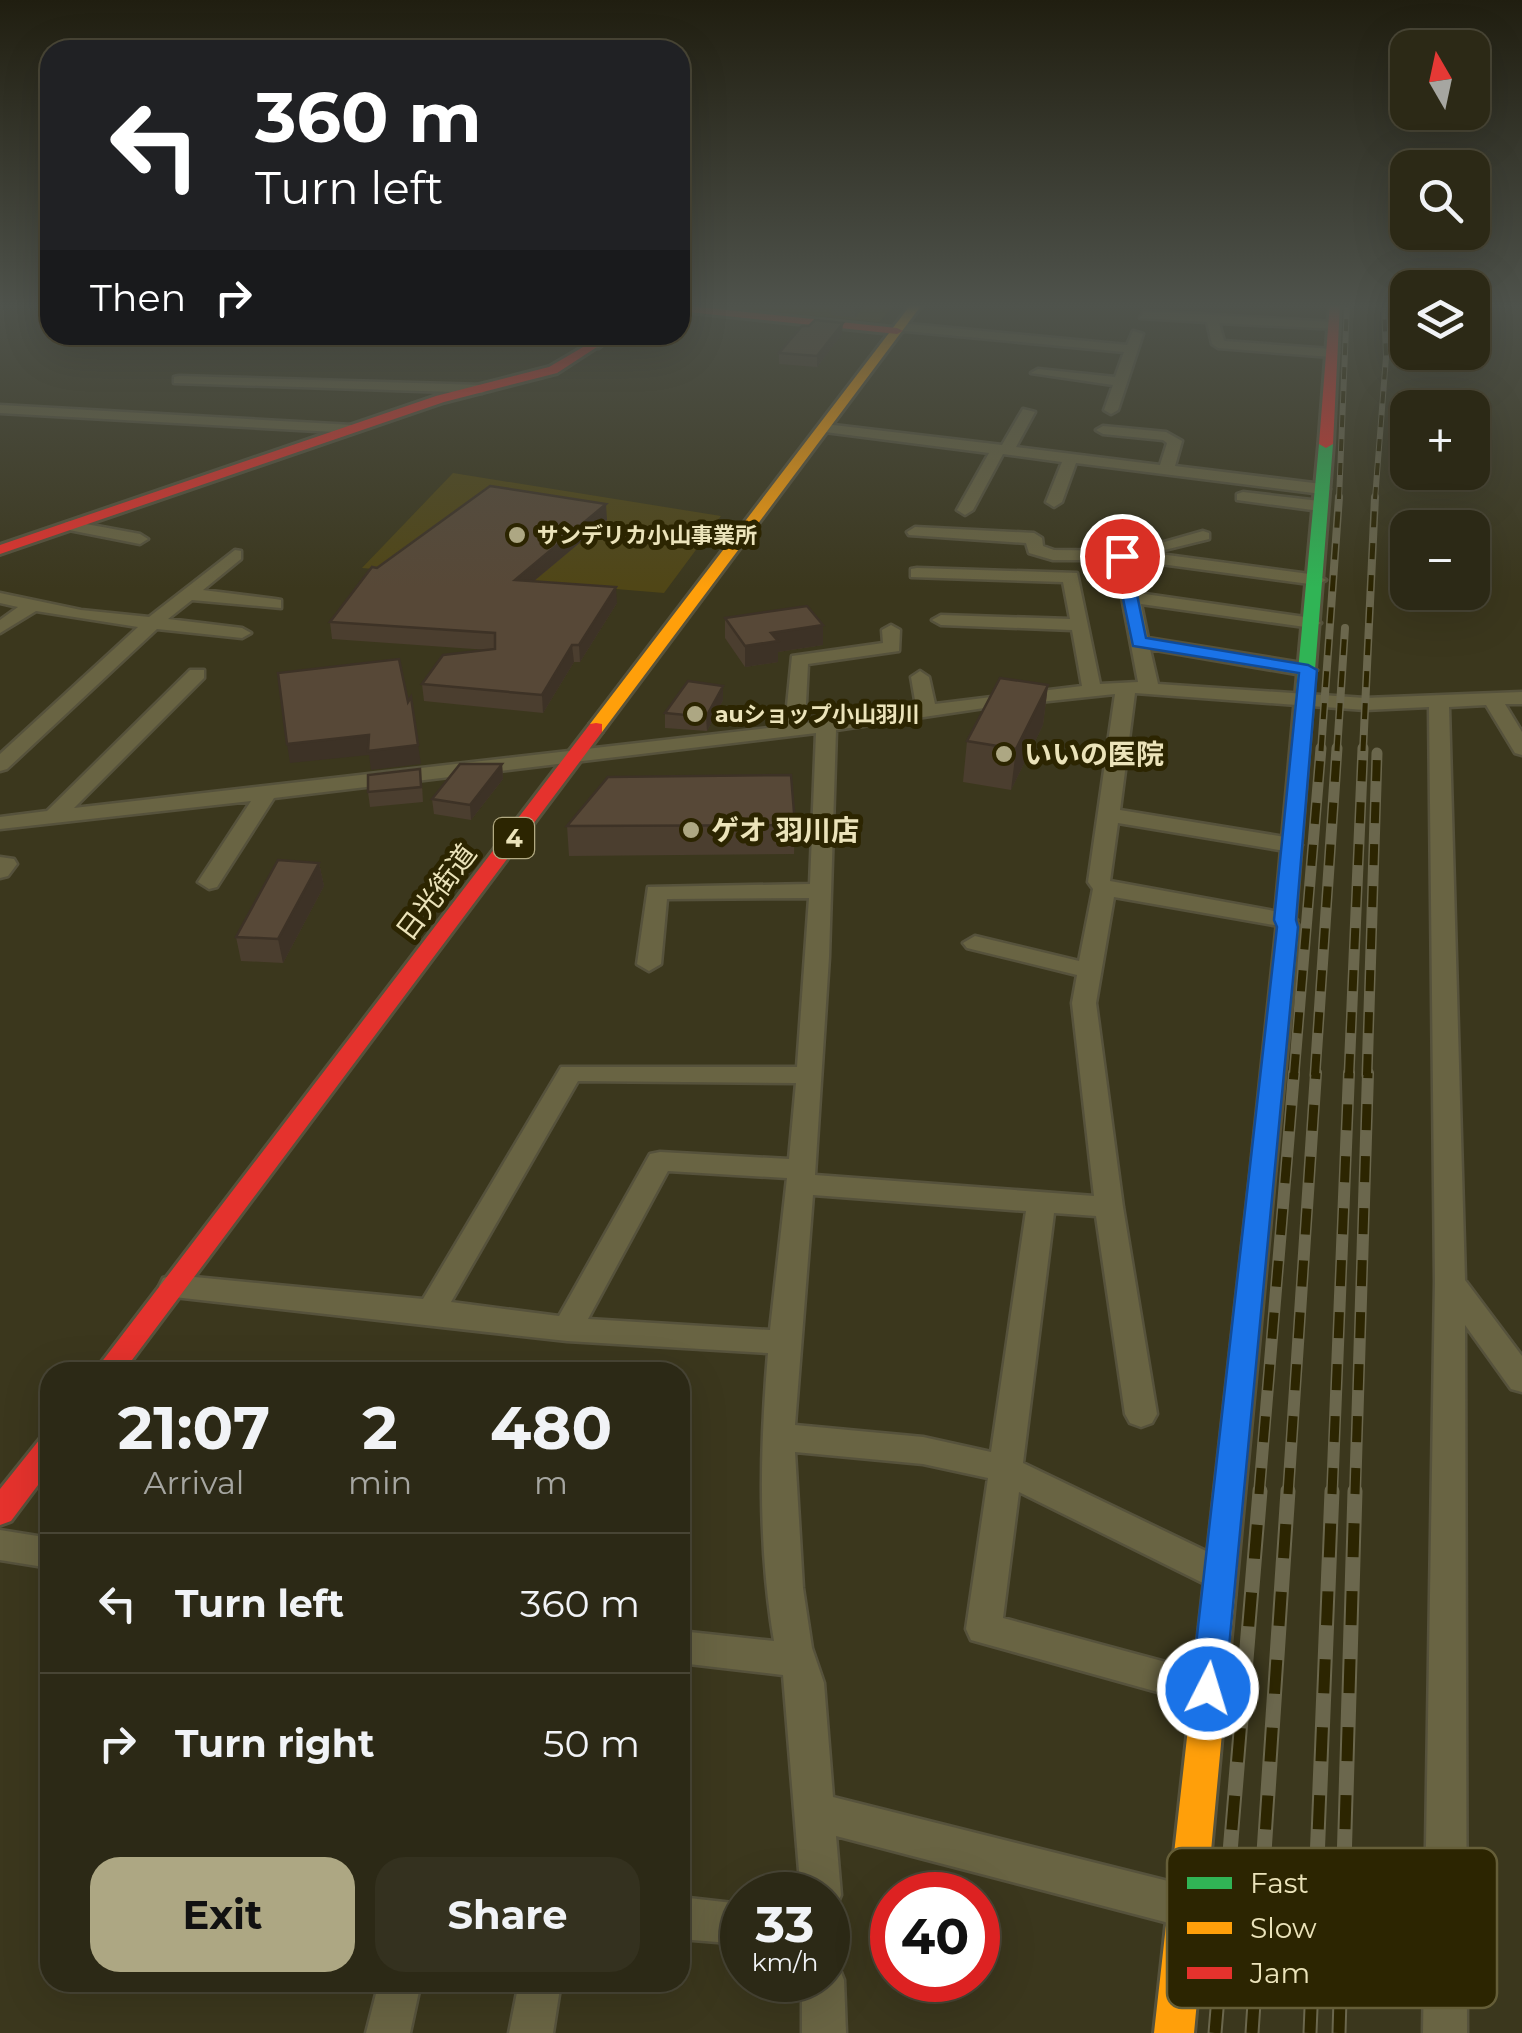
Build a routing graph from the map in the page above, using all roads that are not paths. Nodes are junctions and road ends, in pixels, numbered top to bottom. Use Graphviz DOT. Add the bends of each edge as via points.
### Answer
graph roads {
  1 [pos="451,398"];
  2 [pos="847,398"];
  3 [pos="1116,398"];
  4 [pos="1329,398"];
  5 [pos="0,408"];
  6 [pos="1112,410"];
  7 [pos="1028,412"];
  8 [pos="825,428"];
  9 [pos="352,430"];
  10 [pos="1103,430"];
  11 [pos="1002,450"];
  12 [pos="1071,458"];
  13 [pos="1166,470"];
  14 [pos="1216,476"];
  15 [pos="1243,497"];
  16 [pos="1321,497"];
  17 [pos="1212,499"];
  18 [pos="1054,502"];
  19 [pos="965,510"];
  20 [pos="70,526"];
  21 [pos="915,532"];
  22 [pos="1204,536"];
  23 [pos="140,539"];
  24 [pos="0,550"];
  25 [pos="234,555"];
  26 [pos="1125,555"];
  27 [pos="917,574"];
  28 [pos="1316,580"];
  29 [pos="188,594"];
  30 [pos="1130,597"];
  31 [pos="0,598"];
  32 [pos="275,604"];
  33 [pos="33,605"];
  34 [pos="941,620"];
  35 [pos="154,622"];
  36 [pos="1312,622"];
  37 [pos="1082,624"];
  38 [pos="0,628"];
  39 [pos="891,630"];
  40 [pos="242,633"];
  41 [pos="1138,642"];
  42 [pos="1308,670"];
  43 [pos="197,674"];
  44 [pos="920,677"];
  45 [pos="1137,688"];
  46 [pos="1092,690"];
  47 [pos="1522,698"];
  48 [pos="1305,700"];
  49 [pos="1492,700"];
  50 [pos="1439,702"];
  51 [pos="927,711"];
  52 [pos="826,726"];
  53 [pos="795,731"];
  54 [pos="1522,749"];
  55 [pos="576,756"];
  56 [pos="0,764"];
  57 [pos="268,791"];
  58 [pos="1110,814"];
  59 [pos="52,818"];
  60 [pos="0,823"];
  61 [pos="1292,845"];
  62 [pos="209,882"];
  63 [pos="1104,888"];
  64 [pos="821,891"];
  65 [pos="1285,920"];
  66 [pos="975,943"];
  67 [pos="649,964"];
  68 [pos="1088,970"];
  69 [pos="808,1075"];
  70 [pos="800,1176"];
  71 [pos="1041,1203"];
  72 [pos="1109,1206"];
  73 [pos="1450,1282"];
  74 [pos="174,1286"];
  75 [pos="431,1311"];
  76 [pos="566,1330"];
  77 [pos="781,1342"];
  78 [pos="116,1362"];
  79 [pos="1522,1380"];
  80 [pos="1142,1414"];
  81 [pos="777,1437"];
  82 [pos="40,1460"];
  83 [pos="1008,1471"];
  84 [pos="0,1512"];
  85 [pos="0,1545"];
  86 [pos="40,1551"];
  87 [pos="1218,1574"];
  88 [pos="690,1648"];
  89 [pos="794,1660"];
  90 [pos="1208,1689"];
  91 [pos="816,1811"];
  92 [pos="1193,1848"];
  93 [pos="1446,1848"];
  94 [pos="820,1872"];
  95 [pos="1167,1902"];
  96 [pos="690,1919"];
  97 [pos="720,1922"];
  98 [pos="398,1992"];
  99 [pos="538,1992"];
  100 [pos="823,2002"];
  101 [pos="1177,2008"];
  102 [pos="1445,2008"];
  103 [pos="388,2033"];
  104 [pos="531,2033"];
  105 [pos="824,2033"];
  106 [pos="1174,2033"];
  107 [pos="1445,2033"];
  1 -- 9 [label="main road"];
  2 -- 8 [label="main road, 日光街道 / 4"];
  3 -- 6 [label="street"];
  4 -- 16 [label="main road"];
  5 -- 9 [label="street"];
  7 -- 11 [label="street"];
  8 -- 11 [label="street"];
  8 -- 55 [label="main road, 日光街道 / 4"];
  9 -- 20 [label="main road"];
  10 -- 13 [label="street" via="1174,441"];
  11 -- 12 [label="street"];
  11 -- 19 [label="street"];
  12 -- 13 [label="street"];
  12 -- 18 [label="street"];
  13 -- 14 [label="street"];
  14 -- 16 [label="street"];
  14 -- 17 [label="street"];
  15 -- 16 [label="street"];
  16 -- 28 [label="main road"];
  20 -- 23 [label="street"];
  20 -- 24 [label="main road"];
  21 -- 26 [label="street" via="1034,538 1035,548 1053,555"];
  22 -- 26 [label="street"];
  25 -- 29 [label="street"];
  26 -- 28 [label="street"];
  26 -- 30 [label="street"];
  27 -- 37 [label="street" via="1071,577"];
  28 -- 36 [label="main road"];
  29 -- 32 [label="street"];
  29 -- 35 [label="street"];
  30 -- 36 [label="street"];
  30 -- 41 [label="street"];
  31 -- 33 [label="street"];
  33 -- 35 [label="street"];
  33 -- 38 [label="street"];
  34 -- 37 [label="street"];
  35 -- 40 [label="street"];
  35 -- 56 [label="street"];
  36 -- 42 [label="main road"];
  37 -- 46 [label="street"];
  39 -- 53 [label="street" via="893,647 799,660"];
  41 -- 42 [label="street"];
  41 -- 45 [label="street"];
  42 -- 48 [label="main road"];
  43 -- 59 [label="street"];
  44 -- 51 [label="street"];
  45 -- 46 [label="street"];
  45 -- 48 [label="street"];
  45 -- 58 [label="street"];
  46 -- 51 [label="street"];
  47 -- 49 [label="street"];
  48 -- 50 [label="street"];
  48 -- 61 [label="main road"];
  49 -- 50 [label="street"];
  49 -- 54 [label="street"];
  50 -- 73 [label="street"];
  51 -- 52 [label="street"];
  52 -- 53 [label="street"];
  52 -- 64 [label="street"];
  53 -- 55 [label="street"];
  55 -- 57 [label="street"];
  55 -- 74 [label="main road, 日光街道 / 4"];
  57 -- 59 [label="street"];
  57 -- 62 [label="street"];
  58 -- 61 [label="street"];
  58 -- 63 [label="street" via="1099,882"];
  59 -- 60 [label="street"];
  61 -- 65 [label="main road"];
  63 -- 65 [label="street"];
  63 -- 68 [label="street"];
  64 -- 67 [label="street" via="656,892"];
  64 -- 69 [label="street"];
  65 -- 87 [label="main road"];
  66 -- 68 [label="street"];
  68 -- 72 [label="street" via="1084,1004"];
  69 -- 70 [label="street"];
  69 -- 75 [label="street" via="570,1072"];
  70 -- 71 [label="street"];
  70 -- 76 [label="street" via="660,1161"];
  70 -- 77 [label="street"];
  71 -- 72 [label="street"];
  71 -- 83 [label="street"];
  72 -- 80 [label="street"];
  73 -- 79 [label="street"];
  73 -- 93 [label="street"];
  74 -- 75 [label="street"];
  74 -- 78 [label="main road, 日光街道 / 4"];
  75 -- 76 [label="street"];
  76 -- 77 [label="street"];
  77 -- 81 [label="street"];
  81 -- 83 [label="street" via="919,1450"];
  81 -- 89 [label="street" via="777,1526"];
  82 -- 84 [label="main road"];
  83 -- 87 [label="street"];
  83 -- 90 [label="street" via="984,1629"];
  85 -- 86 [label="street"];
  87 -- 90 [label="main road"];
  88 -- 89 [label="street"];
  89 -- 91 [label="street" via="805,1683"];
  90 -- 92 [label="main road"];
  91 -- 94 [label="street"];
  91 -- 95 [label="street"];
  96 -- 97 [label="street"];
  98 -- 103 [label="street"];
  99 -- 104 [label="street"];
  100 -- 105 [label="street"];
  101 -- 106 [label="main road"];
  102 -- 107 [label="street"];
}
